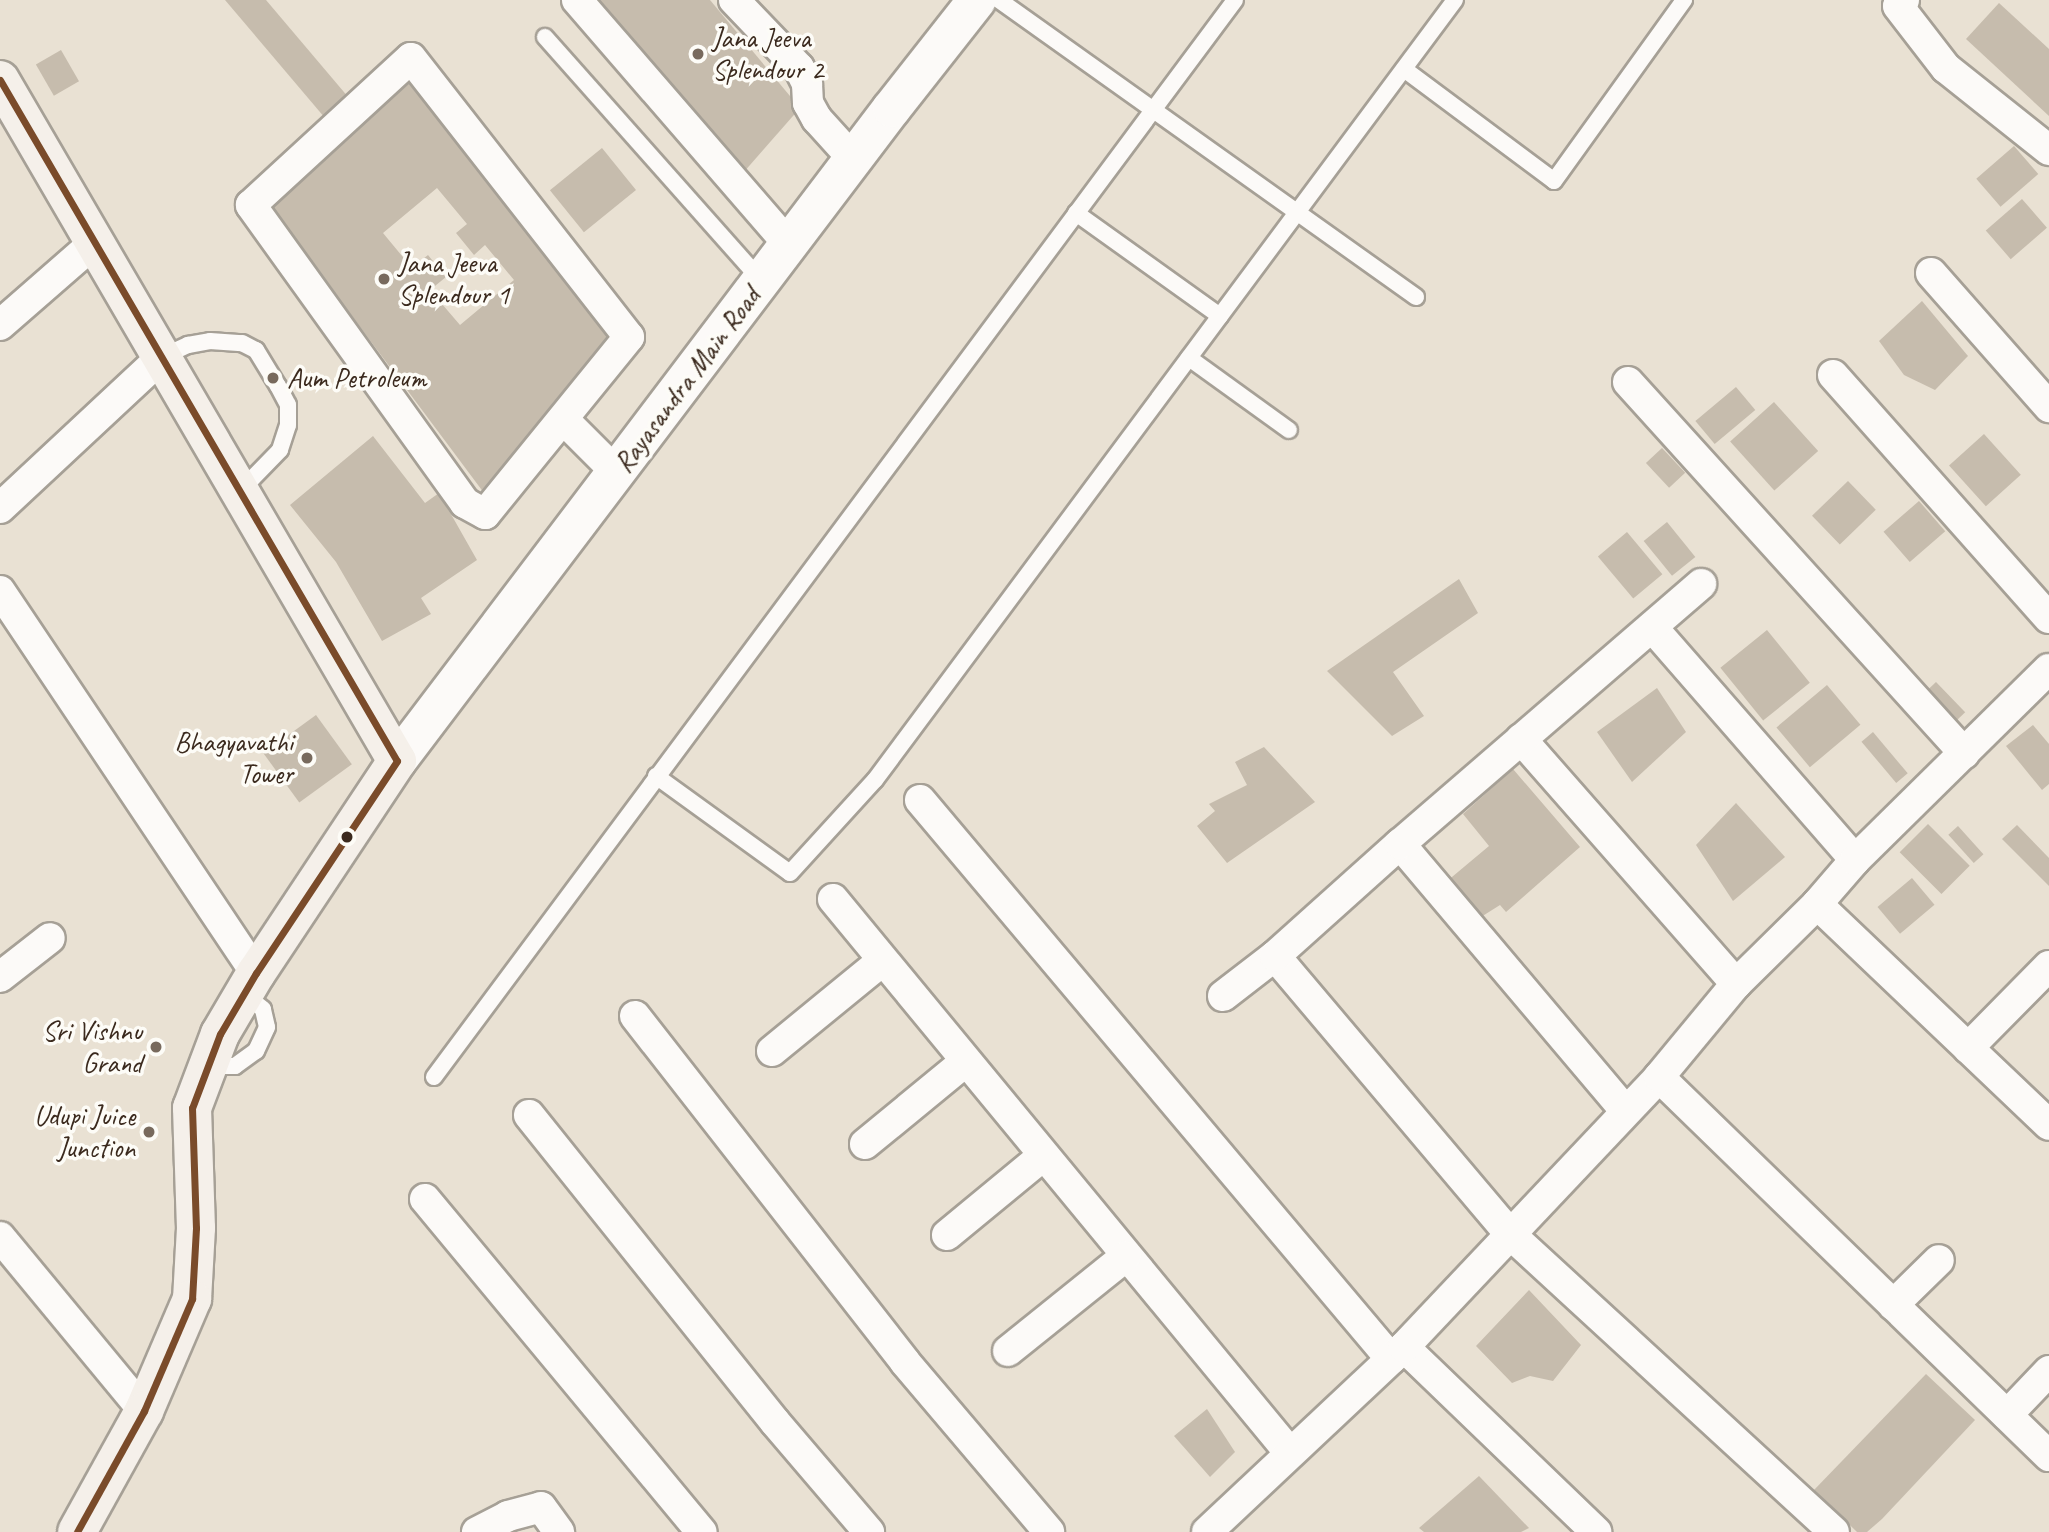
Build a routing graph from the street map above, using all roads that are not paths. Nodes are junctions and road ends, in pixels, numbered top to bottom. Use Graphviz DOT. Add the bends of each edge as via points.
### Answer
graph roads {
  1 [pos="577,0"];
  2 [pos="734,0"];
  3 [pos="977,0"];
  4 [pos="999,0"];
  5 [pos="1235,0"];
  6 [pos="1455,0"];
  7 [pos="1685,0"];
  8 [pos="1903,0"];
  9 [pos="545,37"];
  10 [pos="1404,69"];
  11 [pos="4,95"];
  12 [pos="1153,110"];
  13 [pos="2049,150"];
  14 [pos="854,160"];
  15 [pos="1076,213"];
  16 [pos="1297,213"];
  17 [pos="95,242"];
  18 [pos="789,245"];
  19 [pos="1931,273"];
  20 [pos="762,281"];
  21 [pos="1416,298"];
  22 [pos="1220,316"];
  23 [pos="0,325"];
  24 [pos="162,358"];
  25 [pos="1189,358"];
  26 [pos="1833,374"];
  27 [pos="1628,382"];
  28 [pos="2049,407"];
  29 [pos="563,419"];
  30 [pos="1289,430"];
  31 [pos="617,473"];
  32 [pos="240,491"];
  33 [pos="0,508"];
  34 [pos="1702,584"];
  35 [pos="0,591"];
  36 [pos="2049,618"];
  37 [pos="1652,627"];
  38 [pos="2049,669"];
  39 [pos="1521,739"];
  40 [pos="1964,753"];
  41 [pos="397,761"];
  42 [pos="656,776"];
  43 [pos="920,800"];
  44 [pos="1400,844"];
  45 [pos="1855,860"];
  46 [pos="832,899"];
  47 [pos="1817,904"];
  48 [pos="50,938"];
  49 [pos="1275,956"];
  50 [pos="882,961"];
  51 [pos="2049,966"];
  52 [pos="0,977"];
  53 [pos="250,984"];
  54 [pos="1736,984"];
  55 [pos="1223,996"];
  56 [pos="635,1016"];
  57 [pos="1968,1048"];
  58 [pos="772,1051"];
  59 [pos="965,1062"];
  60 [pos="434,1077"];
  61 [pos="1659,1077"];
  62 [pos="1626,1111"];
  63 [pos="528,1115"];
  64 [pos="2049,1125"];
  65 [pos="865,1144"];
  66 [pos="1043,1156"];
  67 [pos="425,1199"];
  68 [pos="1510,1234"];
  69 [pos="947,1235"];
  70 [pos="0,1237"];
  71 [pos="1126,1255"];
  72 [pos="1939,1260"];
  73 [pos="1893,1305"];
  74 [pos="1008,1350"];
  75 [pos="1398,1353"];
  76 [pos="2049,1371"];
  77 [pos="144,1411"];
  78 [pos="2007,1415"];
  79 [pos="1290,1453"];
  80 [pos="2049,1456"];
  81 [pos="77,1532"];
  82 [pos="477,1532"];
  83 [pos="559,1532"];
  84 [pos="701,1532"];
  85 [pos="869,1532"];
  86 [pos="1049,1532"];
  87 [pos="1207,1532"];
  88 [pos="1596,1532"];
  89 [pos="1834,1532"];
  1 -- 18 [label="street"];
  2 -- 14 [label="street" via="799,68 817,119"];
  3 -- 14 [label="street, Rayasandra Main Road"];
  4 -- 12 [label="lane"];
  5 -- 12 [label="lane"];
  6 -- 10 [label="lane"];
  7 -- 10 [label="lane" via="1554,180"];
  8 -- 13 [label="street" via="1898,6 1946,68"];
  9 -- 20 [label="lane"];
  10 -- 16 [label="lane"];
  11 -- 17 [label="main road"];
  12 -- 15 [label="lane"];
  12 -- 16 [label="lane"];
  14 -- 18 [label="street, Rayasandra Main Road"];
  15 -- 22 [label="lane"];
  15 -- 42 [label="lane"];
  16 -- 21 [label="lane"];
  16 -- 22 [label="lane"];
  17 -- 23 [label="street"];
  17 -- 24 [label="main road"];
  18 -- 20 [label="street, Rayasandra Main Road"];
  19 -- 28 [label="street"];
  20 -- 31 [label="street, Rayasandra Main Road"];
  22 -- 25 [label="lane"];
  24 -- 32 [label="main road"];
  24 -- 32 [label="lane" via="188,345 210,341 242,344 256,350 278,386 288,405 288,425 280,450"];
  24 -- 33 [label="street"];
  25 -- 30 [label="lane"];
  25 -- 42 [label="lane" via="874,780 790,873"];
  26 -- 36 [label="street"];
  27 -- 40 [label="street"];
  29 -- 29 [label="street" via="629,337 411,58 251,205 473,509 485,514"];
  29 -- 31 [label="street"];
  31 -- 41 [label="street, Rayasandra Main Road"];
  32 -- 41 [label="main road"];
  34 -- 37 [label="street"];
  35 -- 53 [label="street"];
  37 -- 39 [label="street"];
  37 -- 45 [label="street"];
  38 -- 40 [label="street"];
  39 -- 44 [label="street"];
  39 -- 54 [label="street"];
  40 -- 45 [label="street"];
  41 -- 53 [label="main road"];
  42 -- 60 [label="lane"];
  43 -- 75 [label="street"];
  44 -- 49 [label="street"];
  44 -- 62 [label="street"];
  45 -- 47 [label="street"];
  46 -- 50 [label="street"];
  47 -- 54 [label="street"];
  47 -- 57 [label="street"];
  48 -- 52 [label="street"];
  49 -- 55 [label="street"];
  49 -- 68 [label="street"];
  50 -- 58 [label="street"];
  50 -- 59 [label="street"];
  51 -- 57 [label="street"];
  53 -- 77 [label="main road" via="220,1034 192,1108 196,1228 192,1299"];
  54 -- 61 [label="street"];
  56 -- 86 [label="street" via="905,1362"];
  57 -- 64 [label="street"];
  59 -- 65 [label="street"];
  59 -- 66 [label="street"];
  61 -- 62 [label="street"];
  61 -- 73 [label="street"];
  62 -- 68 [label="street"];
  63 -- 85 [label="street"];
  66 -- 69 [label="street"];
  66 -- 71 [label="street"];
  67 -- 84 [label="street"];
  68 -- 75 [label="street"];
  68 -- 89 [label="street"];
  70 -- 77 [label="street"];
  71 -- 74 [label="street"];
  71 -- 79 [label="street"];
  72 -- 73 [label="street"];
  73 -- 78 [label="street"];
  75 -- 79 [label="street"];
  75 -- 88 [label="street"];
  76 -- 78 [label="street"];
  77 -- 81 [label="main road"];
  78 -- 80 [label="street"];
  79 -- 87 [label="street"];
  82 -- 83 [label="street" via="508,1516 541,1507"];
}
